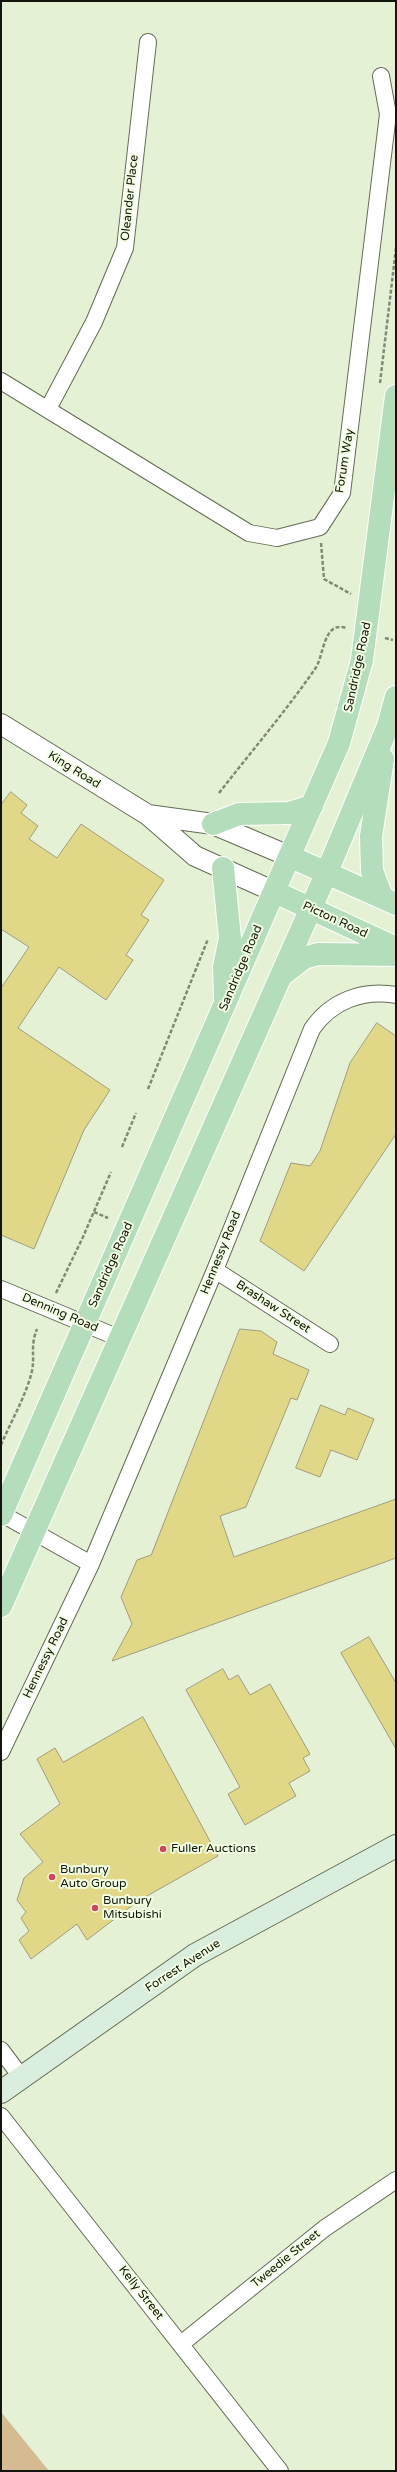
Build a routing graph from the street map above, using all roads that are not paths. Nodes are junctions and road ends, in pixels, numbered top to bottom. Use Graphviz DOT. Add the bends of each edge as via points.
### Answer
graph roads {
  1 [pos="148,42"];
  2 [pos="381,76"];
  3 [pos="1,381"];
  4 [pos="396,396"];
  5 [pos="48,408"];
  6 [pos="396,697"];
  7 [pos="1,724"];
  8 [pos="388,726"];
  9 [pos="312,806"];
  10 [pos="148,815"];
  11 [pos="213,824"];
  12 [pos="290,857"];
  13 [pos="223,868"];
  14 [pos="327,872"];
  15 [pos="275,892"];
  16 [pos="389,900"];
  17 [pos="311,909"];
  18 [pos="396,948"];
  19 [pos="396,955"];
  20 [pos="280,976"];
  21 [pos="396,995"];
  22 [pos="225,1005"];
  23 [pos="215,1270"];
  24 [pos="1,1289"];
  25 [pos="84,1324"];
  26 [pos="118,1338"];
  27 [pos="330,1344"];
  28 [pos="1,1515"];
  29 [pos="35,1531"];
  30 [pos="91,1564"];
  31 [pos="1,1606"];
  32 [pos="1,1752"];
  33 [pos="396,1846"];
  34 [pos="1,2050"];
  35 [pos="22,2078"];
  36 [pos="1,2092"];
  37 [pos="1,2116"];
  38 [pos="396,2180"];
  39 [pos="181,2344"];
  40 [pos="280,2471"];
  1 -- 5 [label="street, Oleander Place" via="125,248 94,322"];
  2 -- 5 [label="street, Forum Way" via="388,114 342,493 320,526 277,538 248,533"];
  3 -- 5 [label="street"];
  4 -- 9 [label="main road, Sandridge Road" via="362,660 339,743"];
  6 -- 8 [label="main road"];
  7 -- 10 [label="street, King Road"];
  8 -- 14 [label="main road"];
  8 -- 16 [label="main road" via="371,836 372,871"];
  9 -- 11 [label="main road" via="289,813 239,814"];
  9 -- 12 [label="main road, Sandridge Road"];
  10 -- 11 [label="street, King Road"];
  10 -- 13 [label="street, King Road" via="195,856"];
  11 -- 12 [label="street, King Road"];
  12 -- 14 [label="main road"];
  12 -- 15 [label="main road, Sandridge Road"];
  13 -- 15 [label="street, King Road"];
  13 -- 22 [label="main road" via="230,938 224,967"];
  14 -- 16 [label="main road"];
  14 -- 17 [label="main road"];
  15 -- 17 [label="main road, Picton Road"];
  15 -- 22 [label="main road, Sandridge Road"];
  17 -- 18 [label="main road, Picton Road"];
  17 -- 20 [label="main road"];
  19 -- 20 [label="main road" via="318,954 304,958"];
  20 -- 26 [label="main road"];
  21 -- 23 [label="street, Hennessy Road" via="369,993 354,997 327,1010 312,1029"];
  22 -- 25 [label="main road, Sandridge Road"];
  23 -- 27 [label="street, Brashaw Street"];
  23 -- 30 [label="street, Hennessy Road"];
  24 -- 25 [label="street, Denning Road"];
  25 -- 26 [label="street, Denning Road"];
  25 -- 28 [label="main road, Sandridge Road"];
  26 -- 29 [label="main road"];
  28 -- 29 [label="street"];
  29 -- 30 [label="street"];
  29 -- 31 [label="main road"];
  30 -- 32 [label="street, Hennessy Road"];
  33 -- 35 [label="main road, Forrest Avenue" via="195,1955"];
  34 -- 35 [label="street"];
  35 -- 36 [label="main road, Forrest Avenue"];
  37 -- 39 [label="street, Kelly Street"];
  38 -- 39 [label="street, Tweedie Street" via="325,2228"];
  39 -- 40 [label="street, Kelly Street"];
}
